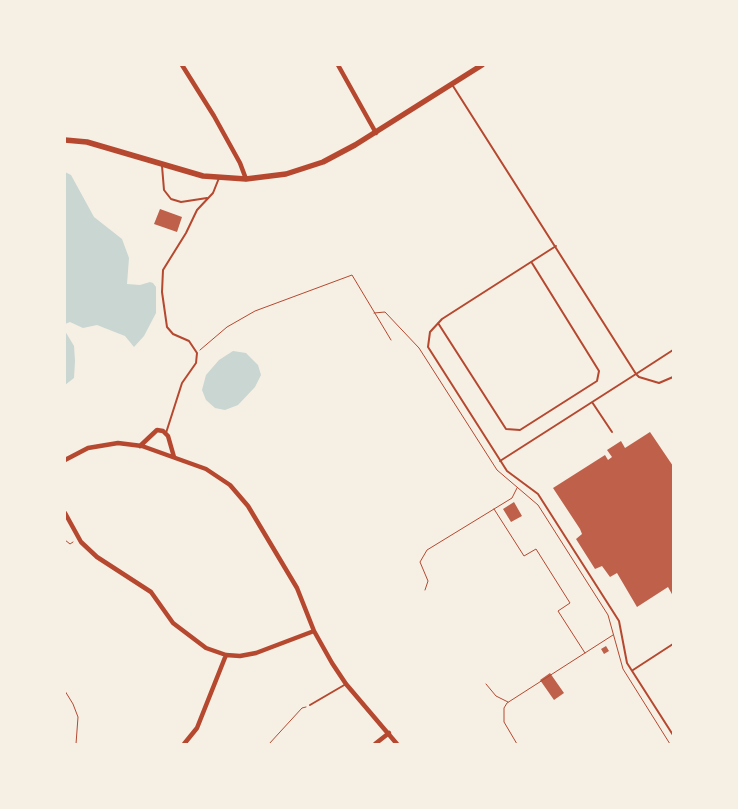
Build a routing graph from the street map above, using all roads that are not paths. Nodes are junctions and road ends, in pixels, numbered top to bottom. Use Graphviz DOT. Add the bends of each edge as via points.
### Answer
graph roads {
  1 [pos="182,65"];
  2 [pos="338,65"];
  3 [pos="477,66"];
  4 [pos="452,84"];
  5 [pos="376,132"];
  6 [pos="65,140"];
  7 [pos="162,164"];
  8 [pos="219,178"];
  9 [pos="246,179"];
  10 [pos="208,198"];
  11 [pos="556,246"];
  12 [pos="531,262"];
  13 [pos="438,323"];
  14 [pos="673,350"];
  15 [pos="636,374"];
  16 [pos="673,377"];
  17 [pos="592,402"];
  18 [pos="612,432"];
  19 [pos="166,433"];
  20 [pos="140,446"];
  21 [pos="174,458"];
  22 [pos="65,460"];
  23 [pos="500,461"];
  24 [pos="65,513"];
  25 [pos="314,631"];
  26 [pos="673,644"];
  27 [pos="226,655"];
  28 [pos="632,670"];
  29 [pos="346,684"];
  30 [pos="310,705"];
  31 [pos="389,733"];
  32 [pos="673,735"];
  33 [pos="184,744"];
  34 [pos="376,744"];
  35 [pos="398,744"];
  1 -- 9 [label="street" via="227,140"];
  2 -- 5 [label="street"];
  3 -- 4 [label="main road"];
  4 -- 5 [label="main road"];
  4 -- 11 [label="lane"];
  5 -- 9 [label="main road" via="323,162 286,174"];
  6 -- 7 [label="main road" via="88,142"];
  7 -- 8 [label="main road"];
  7 -- 10 [label="lane" via="164,190 171,199 181,202"];
  8 -- 9 [label="main road"];
  8 -- 10 [label="lane"];
  10 -- 19 [label="lane" via="197,210 163,270 162,292 167,327 189,341 197,353 196,363 182,384"];
  11 -- 12 [label="lane"];
  11 -- 15 [label="lane"];
  12 -- 13 [label="lane"];
  12 -- 13 [label="lane" via="599,370 597,381 520,430 506,429"];
  13 -- 23 [label="lane" via="430,332 428,347"];
  14 -- 15 [label="lane"];
  15 -- 16 [label="lane" via="659,383"];
  15 -- 17 [label="lane"];
  17 -- 18 [label="lane"];
  17 -- 23 [label="lane"];
  19 -- 20 [label="street" via="157,430"];
  19 -- 21 [label="street"];
  20 -- 21 [label="street"];
  20 -- 22 [label="street" via="118,443 88,448"];
  21 -- 25 [label="street" via="206,469 230,485 248,506 297,588"];
  23 -- 28 [label="lane" via="507,471 538,494 614,613 619,621 624,654"];
  24 -- 27 [label="street" via="78,539 97,557 151,592 184,633 206,648"];
  25 -- 27 [label="street" via="256,653"];
  25 -- 29 [label="street"];
  26 -- 28 [label="lane"];
  27 -- 33 [label="street" via="197,728"];
  28 -- 32 [label="lane"];
  29 -- 30 [label="lane"];
  29 -- 31 [label="street"];
  31 -- 34 [label="street"];
  31 -- 35 [label="street"];
}
